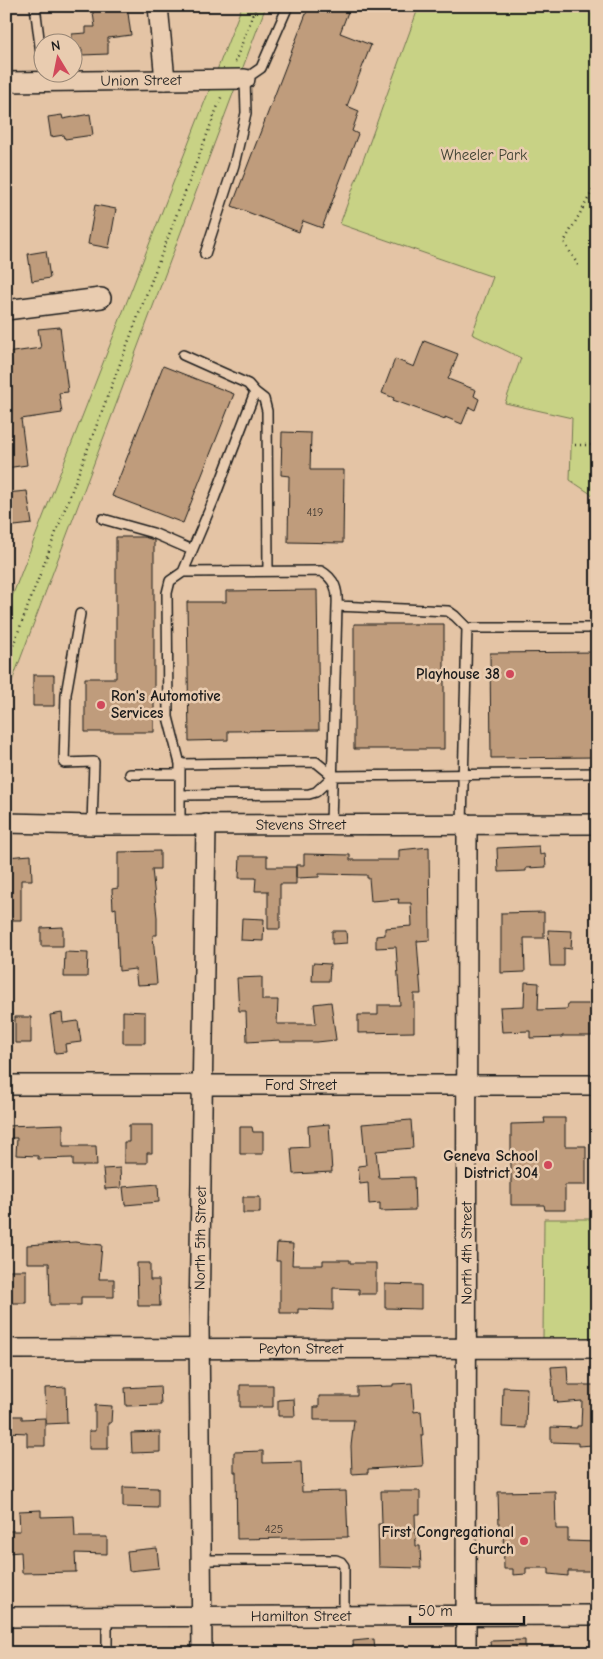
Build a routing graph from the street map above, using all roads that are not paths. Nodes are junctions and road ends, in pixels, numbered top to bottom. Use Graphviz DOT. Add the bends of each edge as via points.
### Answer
graph roads {
  1 [pos="35,6"];
  2 [pos="158,6"];
  3 [pos="288,6"];
  4 [pos="38,32"];
  5 [pos="82,78"];
  6 [pos="32,79"];
  7 [pos="237,79"];
  8 [pos="165,80"];
  9 [pos="6,82"];
  10 [pos="205,254"];
  11 [pos="100,298"];
  12 [pos="6,310"];
  13 [pos="183,355"];
  14 [pos="256,392"];
  15 [pos="103,519"];
  16 [pos="192,550"];
  17 [pos="268,571"];
  18 [pos="183,572"];
  19 [pos="337,606"];
  20 [pos="80,614"];
  21 [pos="467,628"];
  22 [pos="597,628"];
  23 [pos="180,764"];
  24 [pos="597,773"];
  25 [pos="130,774"];
  26 [pos="180,774"];
  27 [pos="463,774"];
  28 [pos="333,776"];
  29 [pos="180,795"];
  30 [pos="6,823"];
  31 [pos="180,824"];
  32 [pos="206,824"];
  33 [pos="331,824"];
  34 [pos="465,824"];
  35 [pos="597,824"];
  36 [pos="92,826"];
  37 [pos="6,1085"];
  38 [pos="467,1085"];
  39 [pos="597,1085"];
  40 [pos="202,1086"];
  41 [pos="199,1348"];
  42 [pos="466,1348"];
  43 [pos="597,1348"];
  44 [pos="6,1349"];
  45 [pos="201,1560"];
  46 [pos="466,1615"];
  47 [pos="597,1615"];
  48 [pos="202,1616"];
  49 [pos="344,1616"];
  50 [pos="107,1617"];
  51 [pos="6,1618"];
  52 [pos="107,1653"];
  53 [pos="202,1653"];
  54 [pos="466,1653"];
  1 -- 4 [label="lane"];
  2 -- 8 [label="street"];
  3 -- 7 [label="lane" via="261,68"];
  5 -- 8 [label="street, Union Street"];
  6 -- 9 [label="street, Union Street"];
  7 -- 8 [label="street, Union Street"];
  7 -- 10 [label="lane" via="246,112 234,165"];
  11 -- 12 [label="street"];
  13 -- 14 [label="lane" via="248,384"];
  14 -- 16 [label="lane"];
  14 -- 17 [label="lane" via="264,399 266,411"];
  15 -- 16 [label="lane" via="153,533"];
  16 -- 18 [label="lane"];
  17 -- 18 [label="lane"];
  17 -- 19 [label="lane" via="321,571 335,584"];
  18 -- 23 [label="lane" via="170,581 167,593 168,717"];
  19 -- 21 [label="lane" via="448,611"];
  19 -- 28 [label="lane"];
  20 -- 36 [label="lane" via="66,694 64,763 94,762"];
  21 -- 22 [label="lane"];
  21 -- 27 [label="lane"];
  23 -- 26 [label="lane"];
  23 -- 28 [label="lane" via="316,762"];
  24 -- 27 [label="lane"];
  25 -- 26 [label="lane"];
  26 -- 29 [label="lane"];
  27 -- 28 [label="lane"];
  27 -- 34 [label="lane"];
  28 -- 29 [label="lane" via="316,792 309,794"];
  28 -- 33 [label="lane"];
  29 -- 31 [label="lane"];
  30 -- 36 [label="street, Stevens Street"];
  31 -- 32 [label="street, Stevens Street"];
  31 -- 36 [label="street, Stevens Street"];
  32 -- 33 [label="street, Stevens Street"];
  32 -- 40 [label="street, North 5th Street"];
  33 -- 34 [label="street, Stevens Street"];
  34 -- 35 [label="street, Stevens Street"];
  34 -- 38 [label="street, North 4th Street"];
  37 -- 40 [label="street, Ford Street"];
  38 -- 39 [label="street, Ford Street"];
  38 -- 40 [label="street, Ford Street"];
  38 -- 42 [label="street, North 4th Street"];
  40 -- 41 [label="street, North 5th Street"];
  41 -- 42 [label="street, Peyton Street"];
  41 -- 44 [label="street, Peyton Street"];
  41 -- 45 [label="street, North 5th Street"];
  42 -- 43 [label="street, Peyton Street"];
  42 -- 46 [label="street, North 4th Street"];
  45 -- 48 [label="street, North 5th Street"];
  45 -- 49 [label="lane" via="336,1560 344,1566"];
  46 -- 47 [label="street, Hamilton Street"];
  46 -- 49 [label="street, Hamilton Street"];
  46 -- 54 [label="street, North 4th Street"];
  48 -- 49 [label="street, Hamilton Street"];
  48 -- 50 [label="street, Hamilton Street"];
  48 -- 53 [label="street, North 5th Street"];
  50 -- 51 [label="street, Hamilton Street"];
  50 -- 52 [label="lane"];
}
